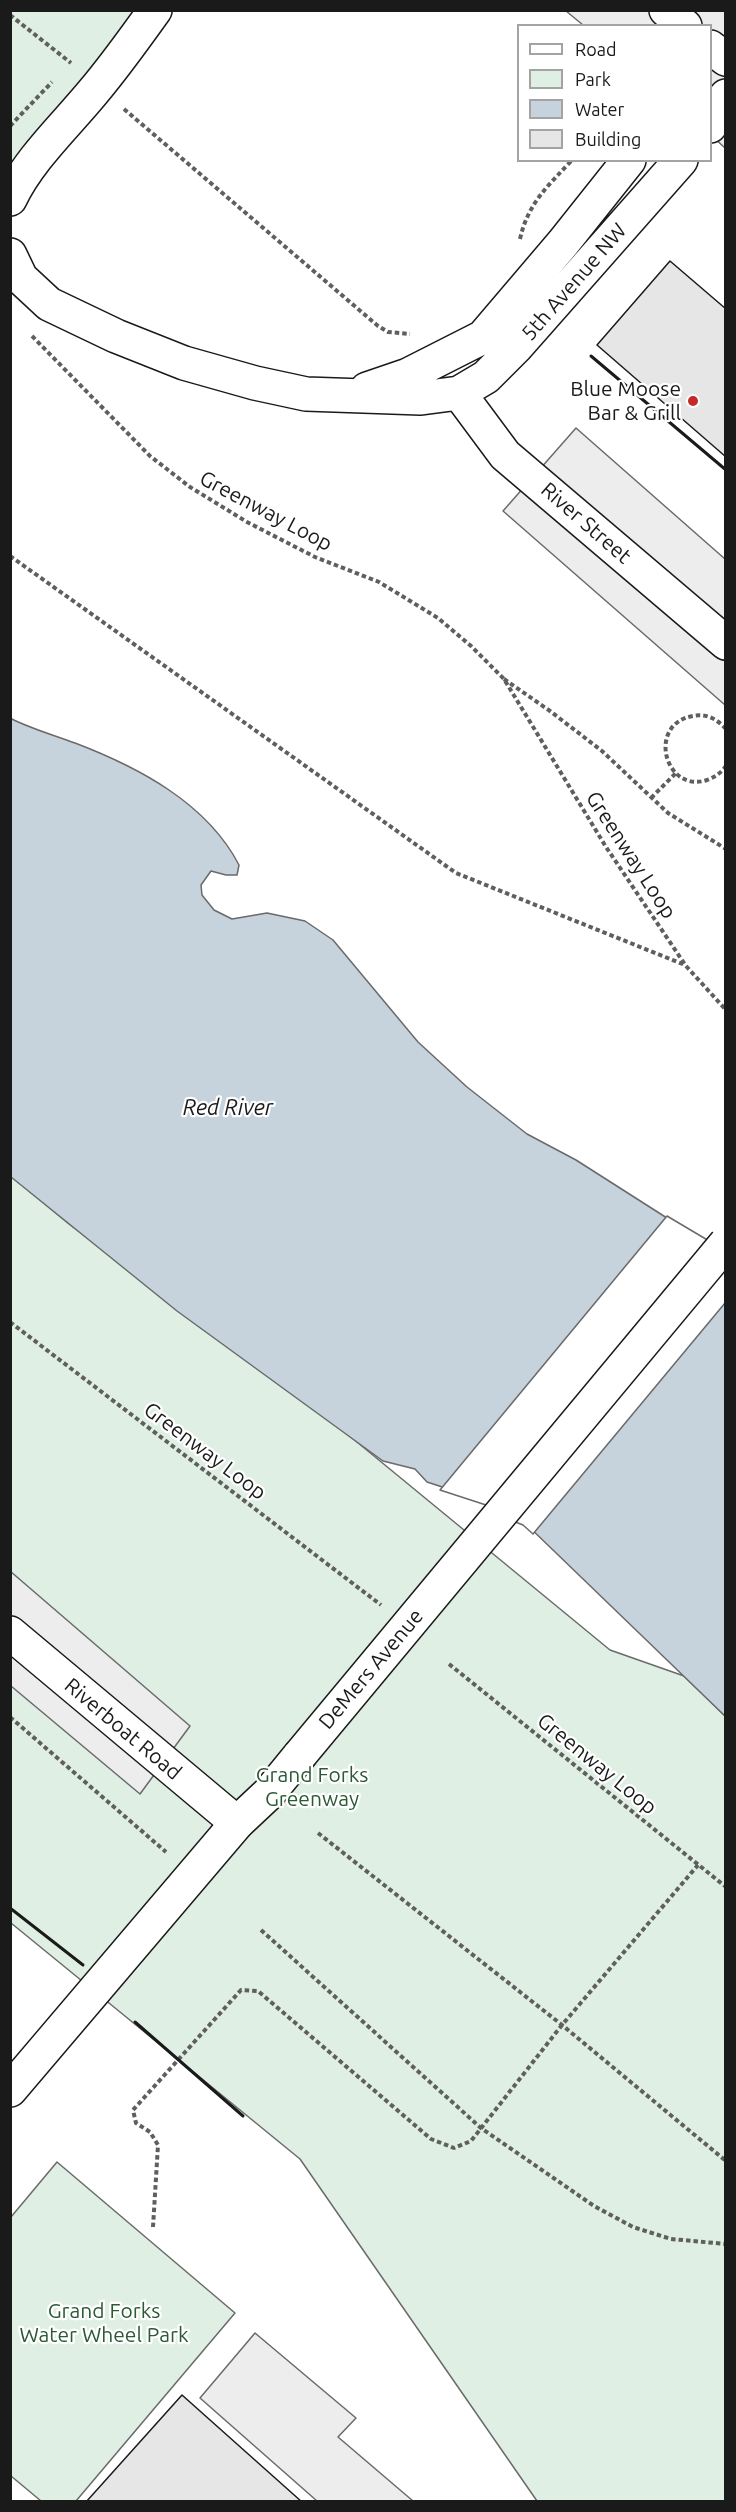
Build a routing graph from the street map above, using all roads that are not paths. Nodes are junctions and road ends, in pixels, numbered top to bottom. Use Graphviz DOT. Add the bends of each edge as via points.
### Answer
graph roads {
  1 [pos="155,10"];
  2 [pos="666,10"];
  3 [pos="682,24"];
  4 [pos="726,96"];
  5 [pos="712,124"];
  6 [pos="626,162"];
  7 [pos="679,162"];
  8 [pos="10,199"];
  9 [pos="10,255"];
  10 [pos="459,393"];
  11 [pos="348,396"];
  12 [pos="726,643"];
  13 [pos="726,1243"];
  14 [pos="10,1633"];
  15 [pos="237,1823"];
  16 [pos="11,2087"];
  1 -- 8 [label="street" via="18,183"];
  2 -- 3 [label="street"];
  4 -- 5 [label="street"];
  6 -- 11 [label="street" via="483,337 408,375"];
  7 -- 10 [label="street, 5th Avenue NW" via="516,347 486,378"];
  9 -- 11 [label="street" via="21,278 49,304 117,336 184,363 255,383 306,394"];
  10 -- 11 [label="street" via="421,398"];
  10 -- 12 [label="street, River Street" via="505,455"];
  13 -- 15 [label="street, DeMers Avenue, bridge" via="269,1793"];
  14 -- 15 [label="street, Riverboat Road"];
  15 -- 16 [label="street, DeMers Avenue"];
}
